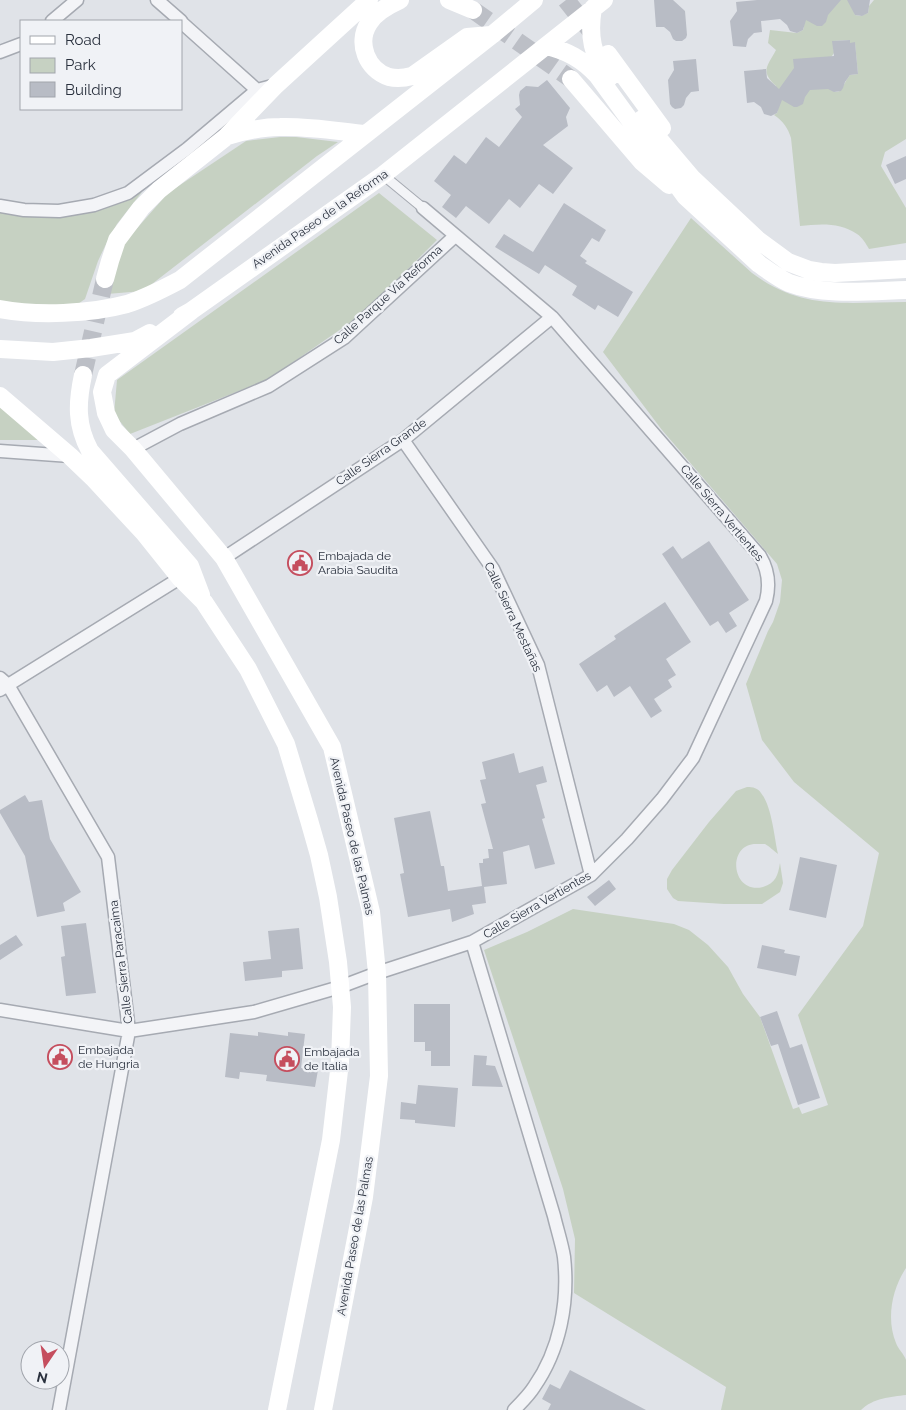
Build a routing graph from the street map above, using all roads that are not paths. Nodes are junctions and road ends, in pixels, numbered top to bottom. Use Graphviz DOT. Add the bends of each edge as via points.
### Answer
graph roads {
  1 [pos="77,0"];
  2 [pos="157,0"];
  3 [pos="369,0"];
  4 [pos="400,0"];
  5 [pos="449,0"];
  6 [pos="534,0"];
  7 [pos="598,4"];
  8 [pos="473,10"];
  9 [pos="53,20"];
  10 [pos="179,20"];
  11 [pos="182,23"];
  12 [pos="492,35"];
  13 [pos="599,40"];
  14 [pos="20,44"];
  15 [pos="547,46"];
  16 [pos="0,52"];
  17 [pos="571,79"];
  18 [pos="276,85"];
  19 [pos="257,90"];
  20 [pos="365,134"];
  21 [pos="226,137"];
  22 [pos="384,175"];
  23 [pos="692,178"];
  24 [pos="685,196"];
  25 [pos="0,206"];
  26 [pos="423,208"];
  27 [pos="455,236"];
  28 [pos="906,269"];
  29 [pos="105,279"];
  30 [pos="906,290"];
  31 [pos="0,309"];
  32 [pos="191,311"];
  33 [pos="552,317"];
  34 [pos="0,349"];
  35 [pos="83,375"];
  36 [pos="0,396"];
  37 [pos="403,440"];
  38 [pos="133,449"];
  39 [pos="0,450"];
  40 [pos="70,456"];
  41 [pos="224,558"];
  42 [pos="180,578"];
  43 [pos="204,602"];
  44 [pos="3,684"];
  45 [pos="591,875"];
  46 [pos="472,942"];
  47 [pos="377,973"];
  48 [pos="340,987"];
  49 [pos="0,1010"];
  50 [pos="129,1031"];
  51 [pos="59,1410"];
  52 [pos="278,1410"];
  53 [pos="323,1410"];
  54 [pos="514,1410"];
  1 -- 9 [label="street"];
  2 -- 10 [label="street"];
  3 -- 18 [label="main road"];
  4 -- 12 [label="main road" via="370,21 364,35 364,50 370,63 389,77 412,76 467,37"];
  5 -- 8 [label="main road"];
  6 -- 12 [label="main road"];
  7 -- 15 [label="main road, Avenida Paseo de la Reforma"];
  7 -- 23 [label="main road" via="591,27 598,61"];
  11 -- 19 [label="street"];
  12 -- 20 [label="main road"];
  13 -- 23 [label="main road" via="668,136"];
  14 -- 16 [label="street"];
  15 -- 22 [label="main road, Avenida Paseo de la Reforma"];
  15 -- 24 [label="main road" via="574,55 593,71"];
  17 -- 24 [label="main road" via="642,162"];
  18 -- 19 [label="street"];
  18 -- 21 [label="main road"];
  19 -- 25 [label="street" via="128,193 94,205 59,211"];
  20 -- 21 [label="main road" via="279,127"];
  20 -- 31 [label="main road" via="180,280 152,294 126,304 76,312 37,313"];
  21 -- 29 [label="main road" via="141,208 118,240"];
  22 -- 26 [label="street, Calle Sierra Vertientes"];
  22 -- 32 [label="main road, Avenida Paseo de la Reforma"];
  23 -- 28 [label="main road" via="758,240 797,266 835,273"];
  24 -- 30 [label="main road" via="759,264 790,283 827,291"];
  26 -- 27 [label="street, Calle Sierra Vertientes"];
  27 -- 33 [label="street, Calle Sierra Vertientes"];
  27 -- 38 [label="street, Calle Parque Vía Reforma" via="344,338 269,386 180,424"];
  32 -- 34 [label="main road, Avenida Paseo de la Reforma" via="136,341 52,352"];
  32 -- 38 [label="main road, Avenida Paseo de las Palmas" via="107,375 102,392 106,413 114,430"];
  33 -- 37 [label="street, Calle Sierra Grande"];
  33 -- 45 [label="street, Calle Sierra Vertientes" via="760,556 769,583 766,601 693,758 662,799"];
  35 -- 43 [label="main road" via="78,410 84,440 190,566"];
  36 -- 40 [label="main road"];
  37 -- 41 [label="street, Calle Sierra Grande"];
  37 -- 45 [label="street, Calle Sierra Mestañas" via="493,569 538,665"];
  38 -- 41 [label="main road, Avenida Paseo de las Palmas"];
  39 -- 40 [label="street"];
  40 -- 42 [label="main road" via="144,534"];
  41 -- 47 [label="main road, Avenida Paseo de las Palmas" via="332,747 371,912"];
  42 -- 43 [label="main road"];
  42 -- 44 [label="street"];
  43 -- 48 [label="main road" via="248,669 286,744 319,855"];
  44 -- 50 [label="street, Calle Sierra Paracaima" via="108,857"];
  45 -- 46 [label="street, Calle Sierra Vertientes"];
  46 -- 47 [label="street, Calle Sierra Vertientes"];
  46 -- 54 [label="street, Calle Sierra Vertientes" via="564,1257 565,1297 559,1335 534,1388"];
  47 -- 48 [label="street, Calle Sierra Vertientes"];
  47 -- 53 [label="main road, Avenida Paseo de las Palmas" via="378,1086 364,1197"];
  48 -- 50 [label="street, Calle Sierra Vertientes" via="254,1012"];
  48 -- 52 [label="main road" via="340,1062 331,1140"];
  49 -- 50 [label="street, Calle Sierra Vertientes"];
  50 -- 51 [label="street, Calle Sierra Paracaima"];
}
